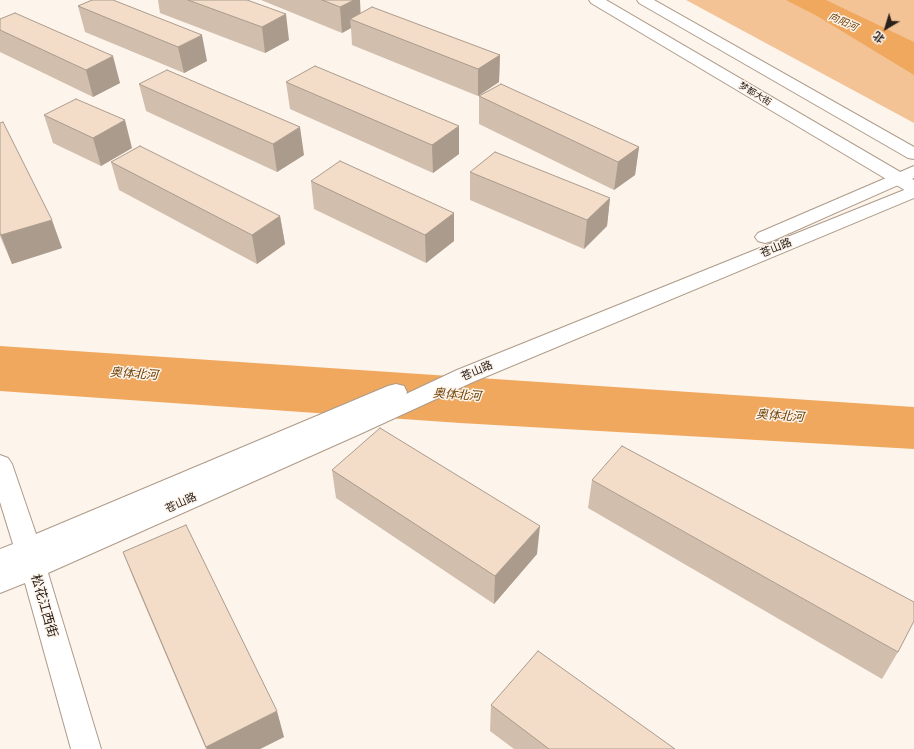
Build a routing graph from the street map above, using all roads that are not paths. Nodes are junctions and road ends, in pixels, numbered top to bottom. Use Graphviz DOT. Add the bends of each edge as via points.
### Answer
graph roads {
  1 [pos="596,0"];
  2 [pos="644,0"];
  3 [pos="914,154"];
  4 [pos="906,174"];
  5 [pos="914,188"];
  6 [pos="914,191"];
  7 [pos="342,423"];
  8 [pos="0,464"];
  9 [pos="30,559"];
  10 [pos="0,561"];
  11 [pos="0,582"];
  12 [pos="86,749"];
  1 -- 4 [label="street, 梦都大街"];
  2 -- 3 [label="street"];
  4 -- 5 [label="street, 梦都大街"];
  4 -- 7 [label="street, 苍山路" via="749,244 443,373"];
  6 -- 7 [label="street, 苍山路" via="465,376"];
  7 -- 9 [label="street, 苍山路"];
  8 -- 9 [label="street, 松花江西街"];
  9 -- 10 [label="street, 苍山路"];
  9 -- 11 [label="street, 苍山路"];
  9 -- 12 [label="street, 松花江西街"];
}
